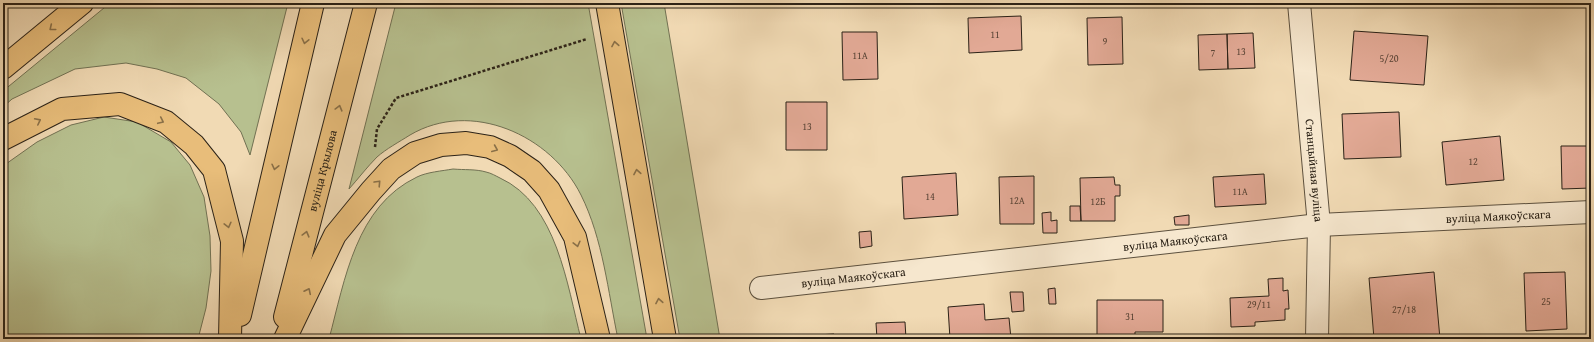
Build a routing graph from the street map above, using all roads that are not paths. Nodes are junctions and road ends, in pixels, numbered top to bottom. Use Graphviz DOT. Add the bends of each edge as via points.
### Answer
graph roads {
  1 [pos="82,3"];
  2 [pos="314,3"];
  3 [pos="366,3"];
  4 [pos="607,3"];
  5 [pos="1299,3"];
  6 [pos="3,68"];
  7 [pos="3,139"];
  8 [pos="1591,212"];
  9 [pos="1319,226"];
  10 [pos="761,288"];
  11 [pos="230,339"];
  12 [pos="234,339"];
  13 [pos="279,339"];
  14 [pos="285,339"];
  15 [pos="599,339"];
  16 [pos="665,339"];
  17 [pos="1317,339"];
  1 -- 6 [label="main road, one-way"];
  2 -- 12 [label="main road, one-way"];
  13 -- 3 [label="main road, вуліца Крылова, one-way"];
  16 -- 4 [label="main road, one-way"];
  5 -- 9 [label="street, Станцыйная вуліца"];
  7 -- 11 [label="main road, one-way" via="62,109 120,104 166,122 194,145 214,170 232,241"];
  8 -- 9 [label="street, вуліца Маякоўскага"];
  9 -- 10 [label="street, вуліца Маякоўскага"];
  9 -- 17 [label="street, Станцыйная вуліца"];
  14 -- 15 [label="main road, one-way" via="335,235 391,169 416,153 441,145 466,143 490,146 510,156 532,171 549,190 575,237"];
}
